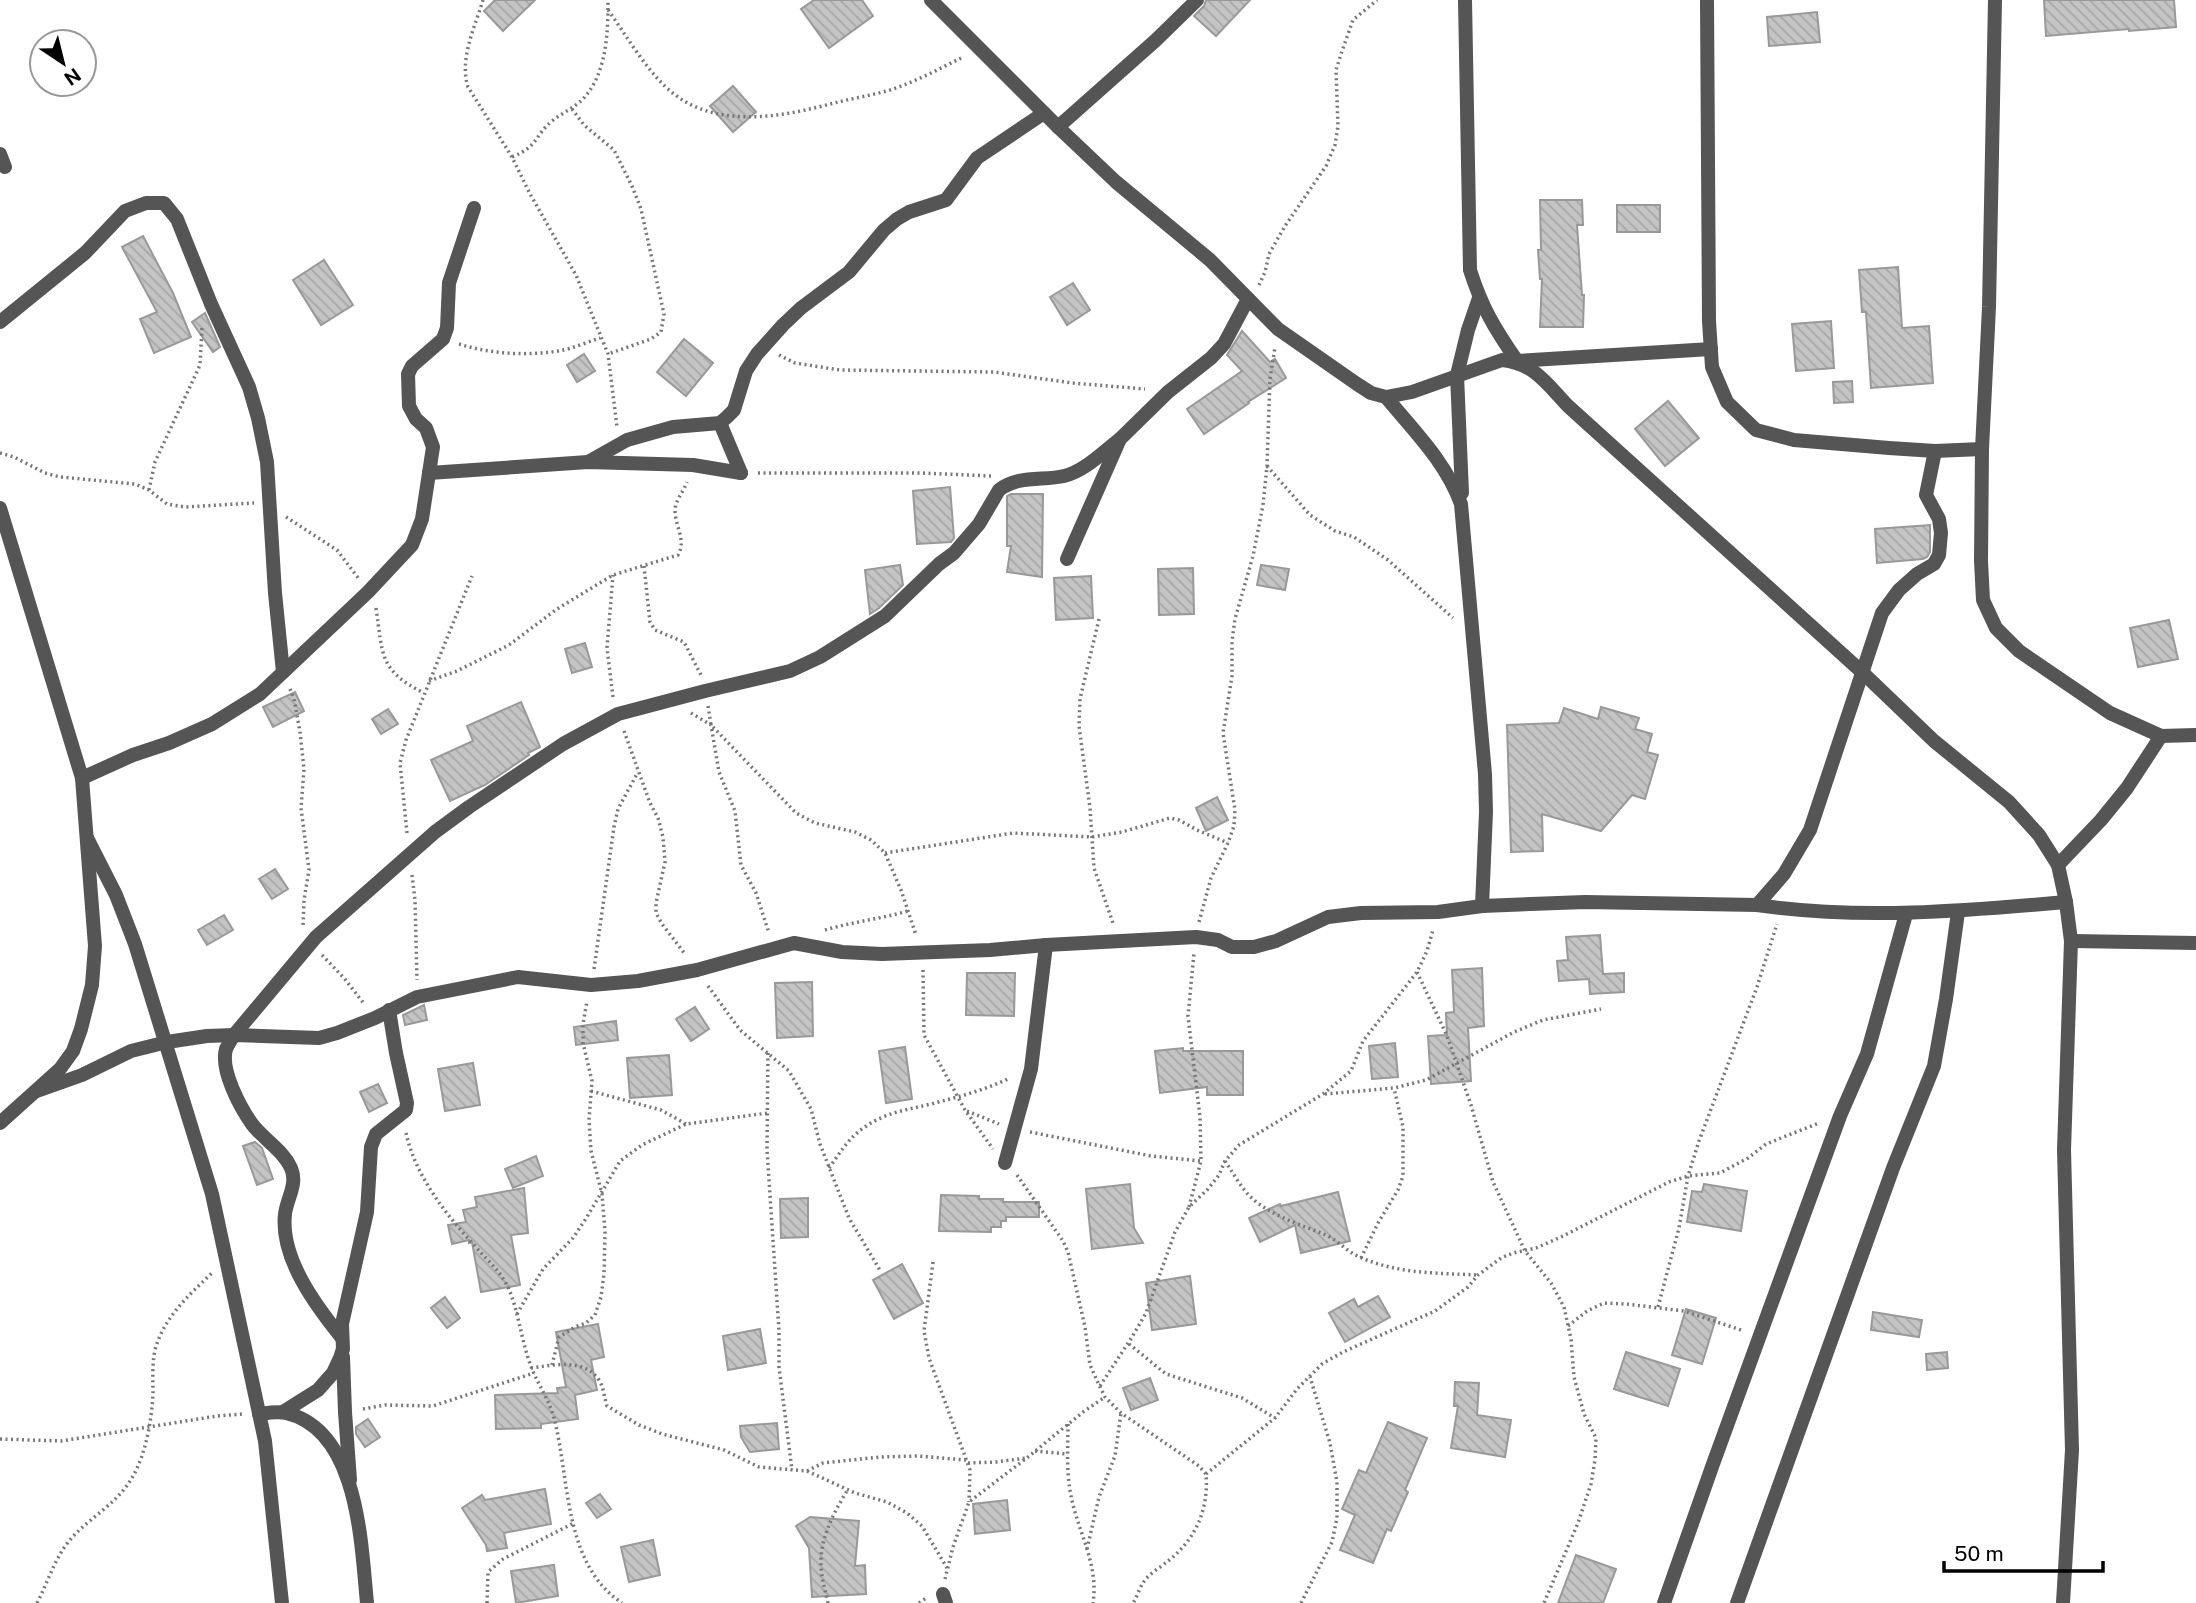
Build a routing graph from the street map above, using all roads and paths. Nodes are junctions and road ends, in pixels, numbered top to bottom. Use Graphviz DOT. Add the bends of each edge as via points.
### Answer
graph roads {
  1 [pos="483,0"];
  2 [pos="608,0"];
  3 [pos="931,0"];
  4 [pos="1197,0"];
  5 [pos="1377,0"];
  6 [pos="1465,0"];
  7 [pos="1707,0"];
  8 [pos="1995,0"];
  9 [pos="608,10"];
  10 [pos="981,48"];
  11 [pos="572,109"];
  12 [pos="1044,113"];
  13 [pos="1058,127"];
  14 [pos="512,157"];
  15 [pos="474,208"];
  16 [pos="1479,298"];
  17 [pos="1248,299"];
  18 [pos="211,304"];
  19 [pos="0,322"];
  20 [pos="1278,329"];
  21 [pos="600,338"];
  22 [pos="443,339"];
  23 [pos="765,345"];
  24 [pos="1711,349"];
  25 [pos="608,354"];
  26 [pos="1517,361"];
  27 [pos="1457,375"];
  28 [pos="1168,392"];
  29 [pos="1385,397"];
  30 [pos="720,423"];
  31 [pos="1120,439"];
  32 [pos="619,443"];
  33 [pos="1982,449"];
  34 [pos="1936,451"];
  35 [pos="0,453"];
  36 [pos="588,462"];
  37 [pos="694,465"];
  38 [pos="1267,467"];
  39 [pos="429,473"];
  40 [pos="741,473"];
  41 [pos="1010,483"];
  42 [pos="149,490"];
  43 [pos="1461,504"];
  44 [pos="0,508"];
  45 [pos="271,508"];
  46 [pos="1067,559"];
  47 [pos="645,566"];
  48 [pos="613,575"];
  49 [pos="472,576"];
  50 [pos="370,590"];
  51 [pos="1100,619"];
  52 [pos="1472,636"];
  53 [pos="283,672"];
  54 [pos="1862,672"];
  55 [pos="429,681"];
  56 [pos="705,691"];
  57 [pos="424,693"];
  58 [pos="618,714"];
  59 [pos="711,725"];
  60 [pos="2196,735"];
  61 [pos="2161,736"];
  62 [pos="638,772"];
  63 [pos="82,778"];
  64 [pos="1092,837"];
  65 [pos="87,838"];
  66 [pos="1228,843"];
  67 [pos="884,853"];
  68 [pos="410,855"];
  69 [pos="2058,865"];
  70 [pos="2066,902"];
  71 [pos="1757,905"];
  72 [pos="1482,906"];
  73 [pos="1782,909"];
  74 [pos="908,911"];
  75 [pos="1438,912"];
  76 [pos="1958,912"];
  77 [pos="1906,914"];
  78 [pos="1196,937"];
  79 [pos="1119,941"];
  80 [pos="2071,942"];
  81 [pos="794,943"];
  82 [pos="2196,943"];
  83 [pos="310,944"];
  84 [pos="1046,945"];
  85 [pos="773,948"];
  86 [pos="922,952"];
  87 [pos="697,970"];
  88 [pos="1417,972"];
  89 [pos="591,985"];
  90 [pos="417,997"];
  91 [pos="1601,1009"];
  92 [pos="389,1010"];
  93 [pos="375,1018"];
  94 [pos="234,1035"];
  95 [pos="167,1042"];
  96 [pos="768,1053"];
  97 [pos="1456,1063"];
  98 [pos="1031,1069"];
  99 [pos="1394,1088"];
  100 [pos="37,1091"];
  101 [pos="591,1091"];
  102 [pos="1323,1094"];
  103 [pos="958,1096"];
  104 [pos="965,1110"];
  105 [pos="768,1113"];
  106 [pos="402,1114"];
  107 [pos="1840,1116"];
  108 [pos="0,1123"];
  109 [pos="686,1124"];
  110 [pos="1016,1128"];
  111 [pos="1201,1161"];
  112 [pos="1225,1161"];
  113 [pos="1005,1163"];
  114 [pos="829,1169"];
  115 [pos="1688,1176"];
  116 [pos="602,1194"];
  117 [pos="1189,1207"];
  118 [pos="1525,1251"];
  119 [pos="1361,1258"];
  120 [pos="226,1259"];
  121 [pos="933,1262"];
  122 [pos="881,1272"];
  123 [pos="1478,1275"];
  124 [pos="1658,1307"];
  125 [pos="517,1314"];
  126 [pos="1568,1325"];
  127 [pos="1759,1336"];
  128 [pos="342,1343"];
  129 [pos="1128,1344"];
  130 [pos="552,1365"];
  131 [pos="533,1371"];
  132 [pos="1310,1377"];
  133 [pos="1100,1387"];
  134 [pos="1105,1396"];
  135 [pos="283,1412"];
  136 [pos="345,1412"];
  137 [pos="1121,1413"];
  138 [pos="259,1414"];
  139 [pos="1275,1418"];
  140 [pos="1068,1424"];
  141 [pos="147,1428"];
  142 [pos="0,1439"];
  143 [pos="1035,1451"];
  144 [pos="1068,1454"];
  145 [pos="1028,1457"];
  146 [pos="967,1461"];
  147 [pos="792,1470"];
  148 [pos="807,1471"];
  149 [pos="1206,1474"];
  150 [pos="351,1487"];
  151 [pos="848,1489"];
  152 [pos="969,1502"];
  153 [pos="574,1523"];
  154 [pos="1087,1549"];
  155 [pos="947,1568"];
  156 [pos="609,1594"];
  157 [pos="944,1598"];
  158 [pos="37,1603"];
  159 [pos="282,1603"];
  160 [pos="367,1603"];
  161 [pos="487,1603"];
  162 [pos="614,1603"];
  163 [pos="622,1603"];
  164 [pos="828,1603"];
  165 [pos="1093,1603"];
  166 [pos="1133,1603"];
  167 [pos="1301,1603"];
  168 [pos="1544,1603"];
  169 [pos="1664,1603"];
  170 [pos="1737,1603"];
  171 [pos="2063,1603"];
  1 -- 14 [label="path" via="464,76"];
  2 -- 9 [label="path"];
  3 -- 10 [label="street"];
  4 -- 13 [label="street"];
  5 -- 17 [label="path" via="1353,20 1336,70 1338,126 1326,166 1285,226 1269,254 1260,284"];
  6 -- 16 [label="street" via="1470,270"];
  7 -- 24 [label="street"];
  8 -- 33 [label="street"];
  9 -- 10 [label="path" via="662,84 713,113 767,117 804,111 889,90"];
  9 -- 11 [label="path" via="600,68 590,90"];
  10 -- 12 [label="street"];
  11 -- 14 [label="path" via="552,121 531,147"];
  11 -- 25 [label="path" via="614,150 632,186 664,314 661,332"];
  12 -- 13 [label="street"];
  12 -- 23 [label="street" via="977,158 946,200 897,219 849,272 801,309"];
  13 -- 17 [label="street"];
  14 -- 21 [label="path" via="576,275"];
  15 -- 22 [label="street" via="449,283"];
  16 -- 26 [label="street"];
  16 -- 27 [label="street"];
  17 -- 20 [label="street"];
  17 -- 28 [label="street" via="1224,344"];
  18 -- 19 [label="street" via="177,219 164,203 146,203 125,211 85,253"];
  18 -- 42 [label="path" via="202,326 200,365 156,462"];
  18 -- 45 [label="street" via="249,387 267,462"];
  20 -- 29 [label="street" via="1371,393"];
  20 -- 38 [label="path" via="1270,379"];
  21 -- 22 [label="path" via="560,351 508,354"];
  21 -- 25 [label="path"];
  22 -- 39 [label="street" via="412,366 407,381 409,406 426,428 433,447"];
  23 -- 28 [label="path" via="795,363 840,370 994,372"];
  23 -- 30 [label="street" via="746,371 734,410"];
  24 -- 26 [label="street"];
  24 -- 34 [label="street" via="1712,367 1727,402 1756,430 1794,440"];
  25 -- 32 [label="path"];
  26 -- 27 [label="street" via="1502,360"];
  26 -- 54 [label="street" via="1532,369"];
  27 -- 29 [label="street"];
  27 -- 43 [label="street"];
  28 -- 31 [label="street"];
  29 -- 43 [label="street" via="1445,467"];
  30 -- 32 [label="street" via="673,427"];
  30 -- 40 [label="street"];
  31 -- 41 [label="street" via="1075,472"];
  31 -- 46 [label="street"];
  32 -- 36 [label="street"];
  33 -- 34 [label="street"];
  33 -- 61 [label="street" via="1983,600 1996,628 2019,651 2110,713"];
  34 -- 54 [label="street" via="1926,495 1939,519 1939,555 1899,590 1882,613"];
  35 -- 42 [label="path" via="60,477 117,481"];
  36 -- 37 [label="street"];
  36 -- 39 [label="street"];
  37 -- 40 [label="street"];
  37 -- 47 [label="path" via="676,504 681,550 672,558"];
  38 -- 52 [label="path" via="1310,515 1388,559"];
  38 -- 66 [label="path" via="1254,556 1232,641 1223,733 1235,810"];
  39 -- 50 [label="street" via="422,519 412,545"];
  40 -- 41 [label="path" via="986,475"];
  41 -- 56 [label="street" via="999,490 967,541 885,616 790,671"];
  42 -- 45 [label="path" via="167,504 185,507 253,503"];
  43 -- 52 [label="street"];
  44 -- 63 [label="street"];
  45 -- 50 [label="path" via="337,550"];
  45 -- 53 [label="street"];
  47 -- 48 [label="path"];
  47 -- 56 [label="path" via="650,622 684,642 701,671"];
  48 -- 55 [label="path" via="509,645"];
  48 -- 58 [label="path" via="607,648"];
  49 -- 55 [label="path"];
  50 -- 53 [label="street"];
  50 -- 57 [label="path" via="380,644 390,669"];
  51 -- 64 [label="path" via="1079,712"];
  52 -- 72 [label="street" via="1485,774"];
  53 -- 63 [label="street" via="260,694 212,724"];
  53 -- 83 [label="path" via="295,699 304,769 301,807 309,870 302,916"];
  54 -- 69 [label="street" via="1934,741 2009,802"];
  54 -- 71 [label="street" via="1810,830 1784,874"];
  55 -- 57 [label="path"];
  56 -- 58 [label="street"];
  56 -- 59 [label="path"];
  57 -- 68 [label="path" via="400,763"];
  58 -- 62 [label="path"];
  58 -- 68 [label="street" via="519,772"];
  59 -- 67 [label="path" via="796,813 815,823 855,832"];
  59 -- 85 [label="path" via="719,772 735,811 741,865 762,907"];
  60 -- 61 [label="street"];
  61 -- 69 [label="street" via="2127,788"];
  62 -- 87 [label="path" via="663,837 665,862 656,913"];
  62 -- 89 [label="path" via="614,827"];
  63 -- 65 [label="street"];
  64 -- 66 [label="path" via="1170,818"];
  64 -- 67 [label="path" via="1013,833"];
  64 -- 79 [label="path" via="1094,868"];
  65 -- 95 [label="street" via="131,931"];
  65 -- 100 [label="street" via="95,946 92,985 73,1051"];
  66 -- 78 [label="path" via="1211,878"];
  67 -- 74 [label="path"];
  68 -- 83 [label="street"];
  68 -- 90 [label="path"];
  69 -- 70 [label="street"];
  70 -- 76 [label="street"];
  70 -- 80 [label="street"];
  71 -- 72 [label="street" via="1585,902"];
  71 -- 73 [label="street"];
  72 -- 75 [label="street"];
  73 -- 77 [label="street"];
  73 -- 115 [label="path"];
  74 -- 81 [label="path" via="850,922"];
  74 -- 86 [label="path"];
  75 -- 78 [label="street" via="1328,917 1254,947 1232,947"];
  75 -- 88 [label="path"];
  76 -- 77 [label="street"];
  76 -- 170 [label="street" via="1934,1066"];
  77 -- 107 [label="street" via="1867,1054"];
  78 -- 79 [label="street"];
  78 -- 111 [label="path" via="1188,1016"];
  79 -- 84 [label="street"];
  80 -- 82 [label="street"];
  80 -- 171 [label="street" via="2064,1150 2072,1450"];
  81 -- 85 [label="street"];
  81 -- 86 [label="street" via="842,952"];
  83 -- 93 [label="path"];
  83 -- 94 [label="street"];
  84 -- 86 [label="street"];
  84 -- 98 [label="street"];
  85 -- 87 [label="street"];
  86 -- 103 [label="path" via="924,1035"];
  87 -- 89 [label="street"];
  87 -- 96 [label="path" via="740,1030"];
  88 -- 97 [label="path"];
  88 -- 102 [label="path" via="1363,1041 1350,1071"];
  89 -- 90 [label="street" via="518,977"];
  89 -- 101 [label="path" via="583,1024"];
  90 -- 92 [label="street"];
  91 -- 97 [label="path" via="1543,1020"];
  92 -- 93 [label="street"];
  92 -- 106 [label="street" via="407,1103"];
  93 -- 94 [label="street" via="319,1038"];
  94 -- 95 [label="street"];
  94 -- 128 [label="street" via="226,1049 228,1079 252,1124 291,1168 294,1180 285,1231 293,1261 308,1294"];
  95 -- 100 [label="street" via="131,1051"];
  95 -- 120 [label="street" via="212,1194"];
  96 -- 105 [label="path"];
  96 -- 114 [label="path" via="789,1071 811,1109"];
  97 -- 99 [label="path" via="1434,1077"];
  97 -- 118 [label="path" via="1493,1182"];
  98 -- 103 [label="path"];
  98 -- 110 [label="street"];
  99 -- 102 [label="path"];
  99 -- 119 [label="path" via="1403,1127 1403,1176"];
  100 -- 108 [label="street"];
  101 -- 109 [label="path" via="661,1110"];
  101 -- 116 [label="path" via="591,1151"];
  102 -- 112 [label="path" via="1239,1145"];
  103 -- 104 [label="path"];
  103 -- 114 [label="path" via="880,1117 847,1143"];
  104 -- 110 [label="path"];
  104 -- 113 [label="path"];
  105 -- 109 [label="path"];
  105 -- 147 [label="path" via="780,1389"];
  106 -- 125 [label="path" via="418,1167 454,1221 496,1266"];
  106 -- 128 [label="street" via="383,1126 371,1147 367,1212 342,1324"];
  107 -- 115 [label="path" via="1766,1144 1720,1173"];
  107 -- 127 [label="street"];
  109 -- 116 [label="path" via="620,1161"];
  110 -- 111 [label="path" via="1151,1156"];
  110 -- 113 [label="street"];
  111 -- 117 [label="path"];
  112 -- 117 [label="path" via="1219,1175"];
  112 -- 119 [label="path" via="1253,1199 1332,1238"];
  113 -- 133 [label="path" via="1022,1179 1063,1241 1080,1302 1090,1366"];
  114 -- 122 [label="path" via="849,1218"];
  115 -- 118 [label="path"];
  115 -- 124 [label="path"];
  116 -- 125 [label="path" via="573,1238 543,1269"];
  116 -- 130 [label="path" via="606,1232 601,1297 592,1320 559,1337"];
  117 -- 129 [label="path" via="1175,1232 1146,1313"];
  118 -- 123 [label="path" via="1501,1258"];
  118 -- 126 [label="path" via="1551,1283"];
  119 -- 123 [label="path" via="1417,1273"];
  120 -- 138 [label="street"];
  120 -- 141 [label="path" via="186,1298 162,1332 153,1361"];
  121 -- 146 [label="path" via="924,1331 929,1358"];
  123 -- 132 [label="path" via="1435,1311 1343,1352"];
  124 -- 126 [label="path" via="1604,1303"];
  124 -- 127 [label="path"];
  125 -- 131 [label="path"];
  126 -- 168 [label="path" via="1574,1377 1595,1438 1595,1460 1591,1484"];
  127 -- 169 [label="street"];
  128 -- 135 [label="street" via="333,1373 318,1390"];
  128 -- 136 [label="street"];
  129 -- 133 [label="path"];
  129 -- 139 [label="path" via="1166,1374 1242,1398"];
  130 -- 131 [label="path"];
  130 -- 147 [label="path" via="568,1364 596,1375 607,1406 639,1425 724,1450 759,1467"];
  131 -- 136 [label="path" via="433,1406 385,1405"];
  131 -- 153 [label="path" via="554,1418"];
  132 -- 139 [label="path"];
  132 -- 167 [label="path" via="1330,1443 1337,1482 1336,1518 1332,1542"];
  133 -- 134 [label="path"];
  134 -- 137 [label="path"];
  134 -- 140 [label="path"];
  135 -- 138 [label="street"];
  135 -- 150 [label="street" via="304,1419 329,1441"];
  136 -- 150 [label="street"];
  137 -- 149 [label="path"];
  137 -- 154 [label="path" via="1115,1455"];
  138 -- 141 [label="path"];
  138 -- 159 [label="street"];
  139 -- 149 [label="path"];
  140 -- 143 [label="path"];
  140 -- 144 [label="path"];
  141 -- 142 [label="path" via="61,1441"];
  141 -- 158 [label="path" via="132,1479 69,1541"];
  143 -- 144 [label="path"];
  143 -- 145 [label="path"];
  144 -- 154 [label="path" via="1071,1496"];
  145 -- 146 [label="path"];
  145 -- 152 [label="path"];
  146 -- 148 [label="path" via="918,1455 880,1457 823,1463"];
  146 -- 152 [label="path"];
  147 -- 148 [label="path"];
  148 -- 151 [label="path"];
  149 -- 166 [label="path" via="1205,1503 1193,1536 1143,1582"];
  150 -- 160 [label="street"];
  151 -- 155 [label="path" via="908,1513"];
  151 -- 164 [label="path" via="832,1517 821,1555"];
  152 -- 155 [label="path"];
  153 -- 156 [label="path" via="592,1573"];
  153 -- 161 [label="path" via="494,1565 488,1572"];
  154 -- 165 [label="path" via="1093,1568"];
  155 -- 157 [label="path"];
  156 -- 162 [label="path"];
  156 -- 163 [label="path"];
}
